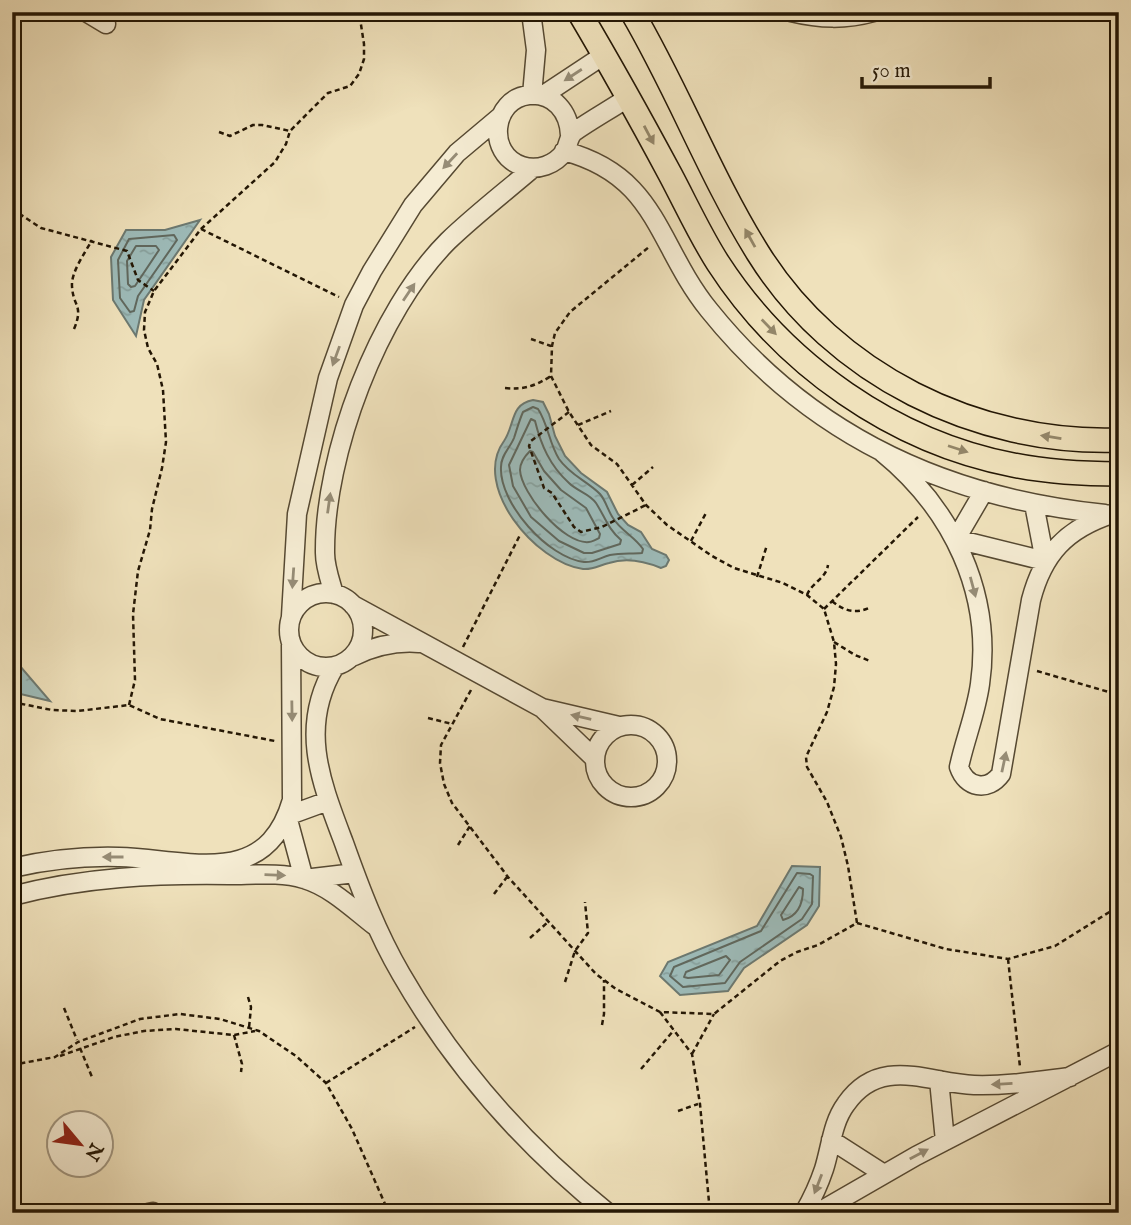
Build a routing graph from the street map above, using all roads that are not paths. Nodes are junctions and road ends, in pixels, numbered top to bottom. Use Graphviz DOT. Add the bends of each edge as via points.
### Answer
graph roads {
  1 [pos="86,12"];
  2 [pos="531,12"];
  3 [pos="579,12"];
  4 [pos="632,12"];
  5 [pos="791,12"];
  6 [pos="874,12"];
  7 [pos="106,24"];
  8 [pos="604,55"];
  9 [pos="537,95"];
  10 [pos="629,97"];
  11 [pos="501,116"];
  12 [pos="567,143"];
  13 [pos="533,168"];
  14 [pos="1119,440"];
  15 [pos="882,452"];
  16 [pos="1119,474"];
  17 [pos="984,491"];
  18 [pos="1034,503"];
  19 [pos="1115,514"];
  20 [pos="956,539"];
  21 [pos="1045,561"];
  22 [pos="334,594"];
  23 [pos="353,605"];
  24 [pos="291,616"];
  25 [pos="290,642"];
  26 [pos="426,643"];
  27 [pos="354,656"];
  28 [pos="335,666"];
  29 [pos="542,708"];
  30 [pos="619,726"];
  31 [pos="594,758"];
  32 [pos="328,802"];
  33 [pos="288,816"];
  34 [pos="160,867"];
  35 [pos="12,868"];
  36 [pos="355,873"];
  37 [pos="304,879"];
  38 [pos="12,896"];
  39 [pos="377,928"];
  40 [pos="1119,1051"];
  41 [pos="1070,1077"];
  42 [pos="939,1080"];
  43 [pos="831,1140"];
  44 [pos="945,1141"];
  45 [pos="884,1174"];
  46 [pos="608,1213"];
  47 [pos="804,1213"];
  48 [pos="817,1213"];
  1 -- 7 [label="street"];
  2 -- 9 [label="street"];
  3 -- 8 [label="main road"];
  14 -- 4 [label="main road, one-way" via="1051,437 961,416 913,395 826,334 758,254"];
  5 -- 6 [label="street" via="816,18"];
  8 -- 9 [label="street, one-way"];
  8 -- 10 [label="main road"];
  9 -- 11 [label="street" via="517,99"];
  9 -- 12 [label="street" via="564,110"];
  10 -- 12 [label="street"];
  10 -- 16 [label="main road, one-way" via="718,262 754,312 844,393 953,449 1012,465"];
  11 -- 13 [label="street" via="497,134 503,151 516,163"];
  11 -- 24 [label="street, one-way" via="457,153 413,205 355,305 328,377 297,514"];
  12 -- 13 [label="street" via="551,163"];
  12 -- 15 [label="street" via="620,176 648,206 685,277 758,365 817,414"];
  22 -- 13 [label="street, one-way" via="324,554 332,485 365,374 401,305 447,242"];
  15 -- 17 [label="street"];
  15 -- 20 [label="street" via="916,483"];
  17 -- 18 [label="street"];
  17 -- 20 [label="street"];
  18 -- 19 [label="street"];
  18 -- 21 [label="street"];
  19 -- 21 [label="street" via="1074,531"];
  20 -- 21 [label="street"];
  20 -- 21 [label="street, one-way" via="973,584 983,649 975,715 959,767 971,784 984,786 1001,774 1031,600"];
  22 -- 23 [label="street"];
  22 -- 24 [label="street" via="302,601"];
  23 -- 26 [label="street"];
  23 -- 27 [label="street" via="363,635"];
  24 -- 25 [label="street"];
  25 -- 28 [label="street" via="295,652 313,665"];
  25 -- 33 [label="street, one-way" via="294,783"];
  26 -- 27 [label="street" via="389,643"];
  26 -- 29 [label="street"];
  27 -- 28 [label="street"];
  28 -- 32 [label="street" via="318,699 314,735"];
  30 -- 29 [label="street, one-way"];
  29 -- 31 [label="street"];
  30 -- 31 [label="street" via="602,739"];
  30 -- 31 [label="street" via="642,726 661,739 668,762 660,783 641,796 618,795 600,781"];
  32 -- 33 [label="street"];
  32 -- 36 [label="street"];
  33 -- 34 [label="street" via="266,846 250,856 232,863"];
  33 -- 37 [label="street"];
  34 -- 35 [label="street, one-way" via="117,857 73,858"];
  34 -- 37 [label="street, one-way"];
  34 -- 38 [label="street"];
  36 -- 37 [label="street"];
  36 -- 39 [label="street"];
  37 -- 39 [label="street" via="332,893"];
  39 -- 46 [label="street" via="429,1017 492,1101 564,1177"];
  40 -- 41 [label="street"];
  41 -- 42 [label="street, one-way" via="972,1085"];
  41 -- 44 [label="street"];
  42 -- 43 [label="street" via="899,1074 861,1088 836,1120"];
  42 -- 44 [label="street"];
  43 -- 45 [label="street"];
  43 -- 47 [label="street, one-way"];
  45 -- 44 [label="street, one-way"];
  45 -- 48 [label="street"];
}
